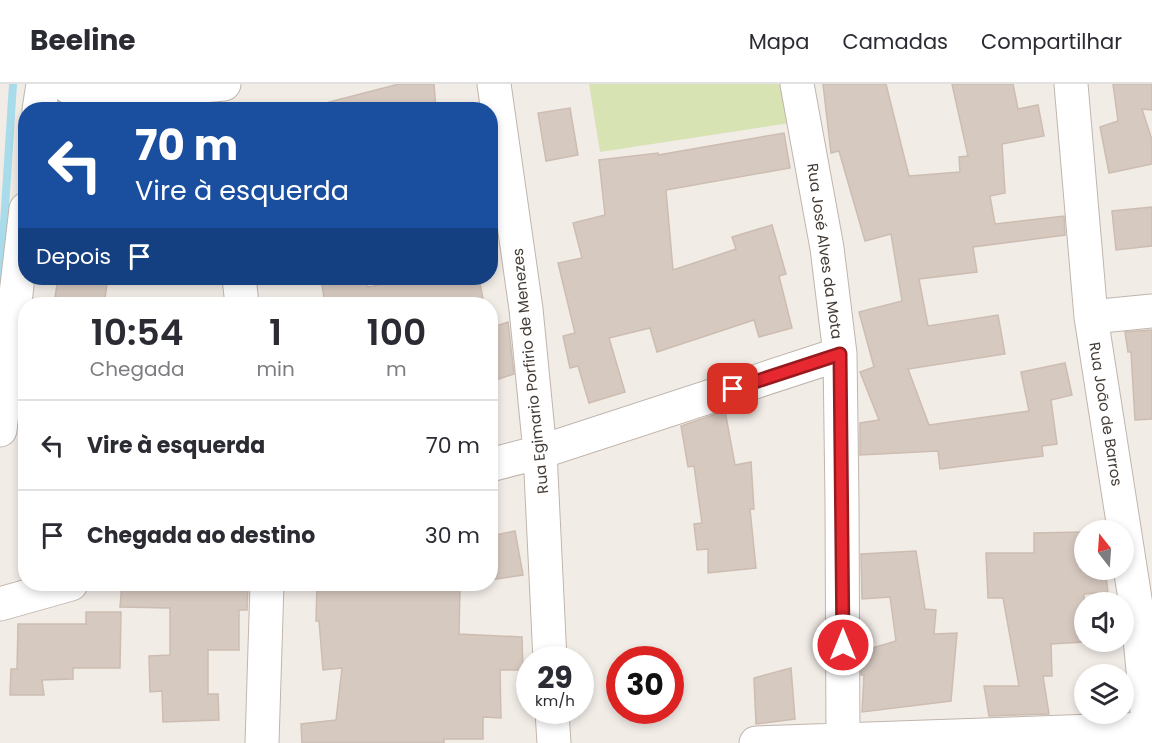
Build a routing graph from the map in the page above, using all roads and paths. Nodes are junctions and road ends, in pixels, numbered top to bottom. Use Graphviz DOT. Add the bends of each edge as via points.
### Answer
graph roads {
  1 [pos="43,84"];
  2 [pos="64,84"];
  3 [pos="494,84"];
  4 [pos="797,84"];
  5 [pos="1071,84"];
  6 [pos="211,91"];
  7 [pos="40,102"];
  8 [pos="496,102"];
  9 [pos="498,113"];
  10 [pos="18,277"];
  11 [pos="1152,311"];
  12 [pos="1091,317"];
  13 [pos="840,354"];
  14 [pos="0,430"];
  15 [pos="540,452"];
  16 [pos="498,463"];
  17 [pos="46,591"];
  18 [pos="267,591"];
  19 [pos="0,604"];
  20 [pos="1145,617"];
  21 [pos="549,646"];
  22 [pos="553,724"];
  23 [pos="1149,736"];
  24 [pos="843,742"];
  25 [pos="262,743"];
  26 [pos="554,743"];
  27 [pos="756,743"];
  1 -- 7 [label="street"];
  2 -- 6 [label="street" via="77,92 101,95"];
  3 -- 8 [label="street, Rua Egimario Porfirio de Menezes"];
  4 -- 13 [label="street, Rua José Alves da Mota" via="827,248"];
  5 -- 12 [label="street, Rua João de Barros"];
  9 -- 15 [label="street, Rua Egimario Porfirio de Menezes"];
  10 -- 14 [label="street"];
  11 -- 12 [label="street"];
  12 -- 20 [label="street, Rua João de Barros"];
  13 -- 15 [label="street"];
  13 -- 24 [label="street, Rua José Alves da Mota"];
  15 -- 16 [label="street"];
  15 -- 21 [label="street, Rua Egimario Porfirio de Menezes"];
  17 -- 19 [label="street"];
  18 -- 25 [label="street"];
  20 -- 23 [label="street, Rua João de Barros"];
  22 -- 26 [label="street"];
  23 -- 24 [label="street"];
  24 -- 27 [label="street"];
}
